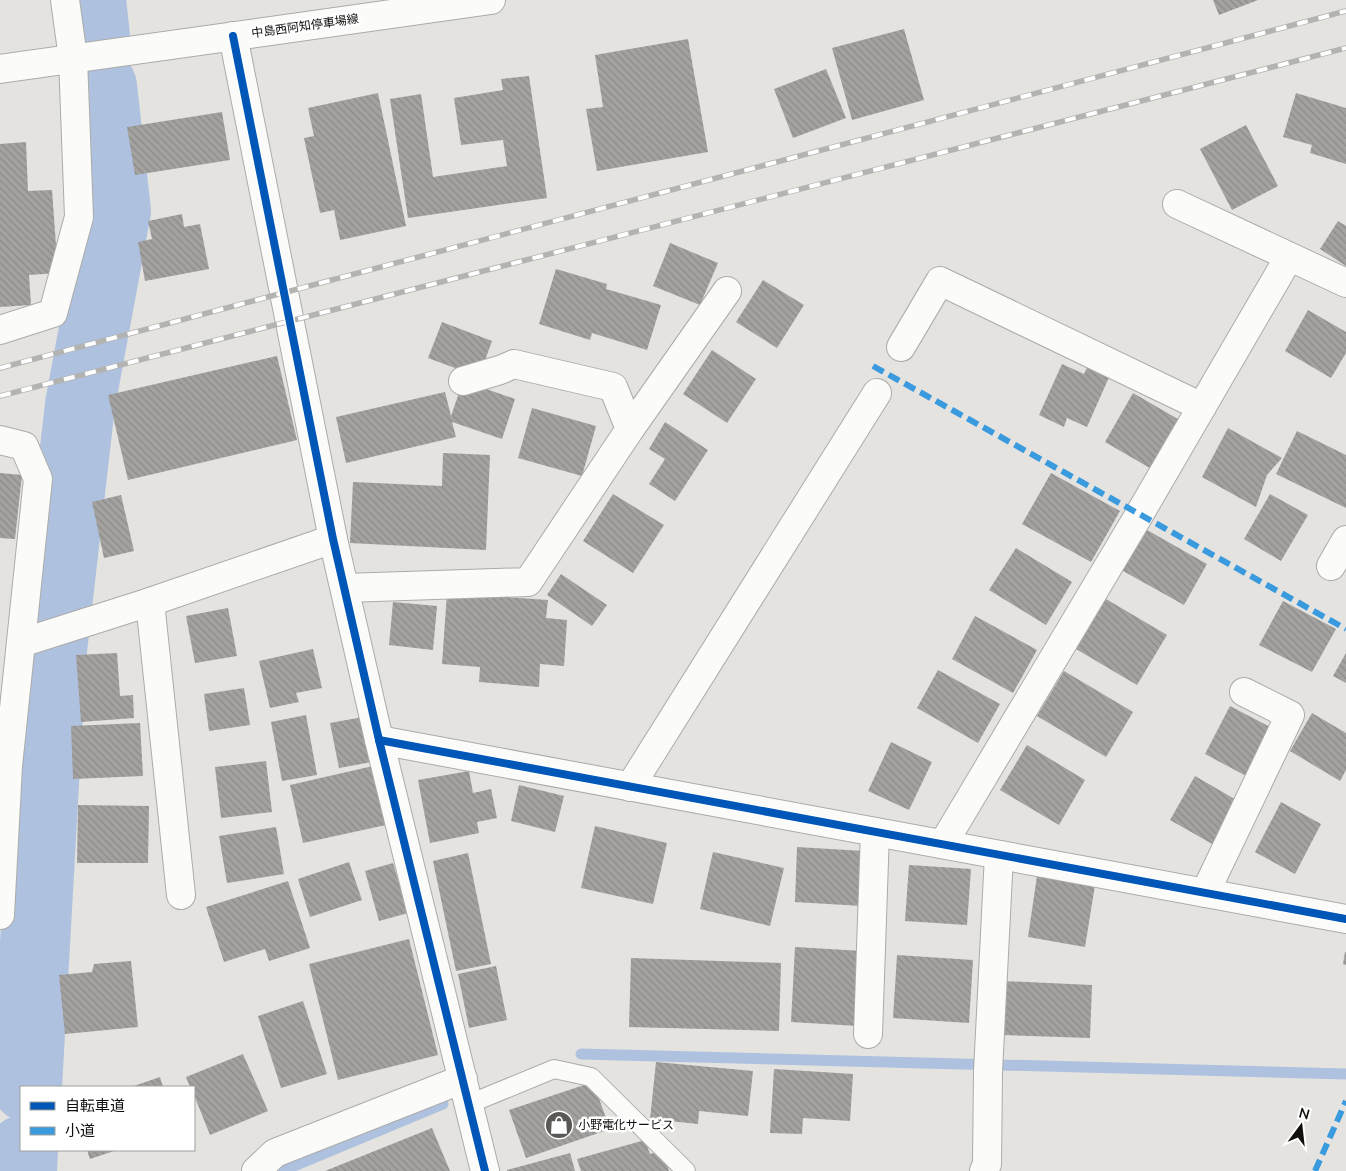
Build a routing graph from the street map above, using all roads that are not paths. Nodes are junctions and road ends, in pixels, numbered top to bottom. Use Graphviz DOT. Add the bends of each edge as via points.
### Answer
graph roads {
  1 [pos="65,0"];
  2 [pos="491,0"];
  3 [pos="233,36"];
  4 [pos="73,58"];
  5 [pos="0,69"];
  6 [pos="1177,204"];
  7 [pos="1289,257"];
  8 [pos="1346,282"];
  9 [pos="727,291"];
  10 [pos="0,330"];
  11 [pos="901,347"];
  12 [pos="463,381"];
  13 [pos="877,393"];
  14 [pos="1202,407"];
  15 [pos="630,429"];
  16 [pos="0,440"];
  17 [pos="334,539"];
  18 [pos="1346,540"];
  19 [pos="1331,566"];
  20 [pos="345,588"];
  21 [pos="150,602"];
  22 [pos="29,641"];
  23 [pos="1244,692"];
  24 [pos="379,740"];
  25 [pos="630,787"];
  26 [pos="874,832"];
  27 [pos="943,844"];
  28 [pos="999,855"];
  29 [pos="1205,893"];
  30 [pos="180,895"];
  31 [pos="0,915"];
  32 [pos="1346,919"];
  33 [pos="868,1034"];
  34 [pos="466,1091"];
  35 [pos="256,1171"];
  36 [pos="485,1171"];
  37 [pos="686,1171"];
  38 [pos="984,1171"];
  1 -- 4 [label="street"];
  2 -- 3 [label="street, 中島西阿知停車場線"];
  3 -- 4 [label="street, 中島西阿知停車場線"];
  3 -- 17 [label="street"];
  4 -- 5 [label="street, 中島西阿知停車場線"];
  4 -- 10 [label="street" via="79,217 67,265 53,313"];
  6 -- 7 [label="street"];
  7 -- 8 [label="street"];
  7 -- 14 [label="street"];
  9 -- 15 [label="street"];
  11 -- 14 [label="street" via="940,281"];
  12 -- 15 [label="street" via="514,364 613,387"];
  13 -- 25 [label="street"];
  14 -- 27 [label="street"];
  15 -- 20 [label="street" via="528,582"];
  16 -- 22 [label="street" via="24,446 38,479"];
  17 -- 20 [label="street"];
  17 -- 21 [label="street"];
  18 -- 19 [label="street"];
  20 -- 24 [label="street"];
  21 -- 22 [label="street"];
  21 -- 30 [label="street"];
  22 -- 31 [label="street" via="8,766"];
  23 -- 29 [label="street" via="1290,715"];
  24 -- 25 [label="street"];
  24 -- 34 [label="street"];
  25 -- 26 [label="street"];
  26 -- 27 [label="street"];
  26 -- 33 [label="street"];
  27 -- 28 [label="street"];
  28 -- 29 [label="street"];
  28 -- 38 [label="street" via="988,1064 987,1164"];
  29 -- 32 [label="street"];
  34 -- 35 [label="street" via="275,1153"];
  34 -- 36 [label="street"];
  34 -- 37 [label="lane" via="554,1069 591,1077"];
}
